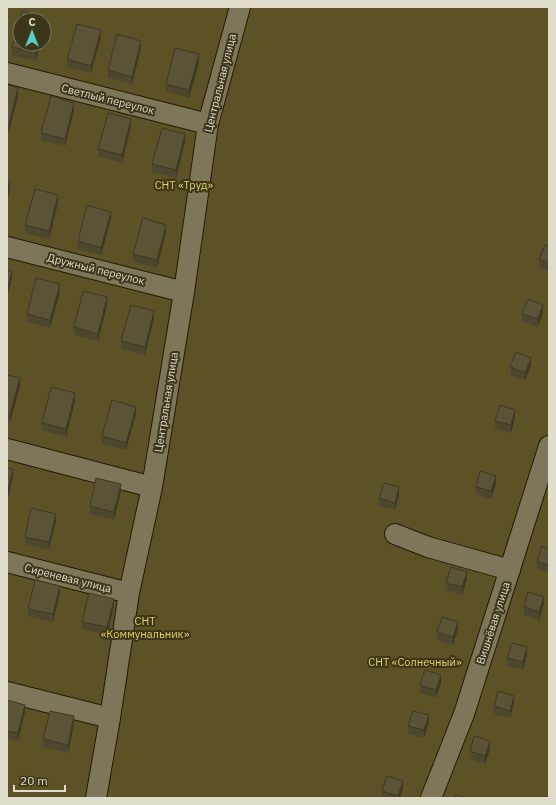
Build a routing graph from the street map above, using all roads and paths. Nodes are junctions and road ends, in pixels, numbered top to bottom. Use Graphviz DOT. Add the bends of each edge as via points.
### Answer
graph roads {
  1 [pos="240,7"];
  2 [pos="7,73"];
  3 [pos="208,124"];
  4 [pos="7,247"];
  5 [pos="184,292"];
  6 [pos="549,446"];
  7 [pos="7,449"];
  8 [pos="152,487"];
  9 [pos="395,534"];
  10 [pos="7,562"];
  11 [pos="510,570"];
  12 [pos="129,593"];
  13 [pos="7,692"];
  14 [pos="110,718"];
  15 [pos="96,798"];
  16 [pos="431,798"];
  1 -- 3 [label="street, Центральная улица"];
  2 -- 3 [label="street, Светлый переулок"];
  3 -- 5 [label="street, Центральная улица"];
  4 -- 5 [label="street, Дружный переулок"];
  5 -- 8 [label="street, Центральная улица"];
  6 -- 11 [label="street, Вишнёвая улица"];
  7 -- 8 [label="street"];
  8 -- 12 [label="street, Центральная улица"];
  9 -- 11 [label="street" via="428,547"];
  10 -- 12 [label="street, Сиреневая улица"];
  11 -- 16 [label="street, Вишнёвая улица" via="464,714"];
  12 -- 14 [label="street, Центральная улица"];
  13 -- 14 [label="street"];
  14 -- 15 [label="street, Центральная улица"];
}
